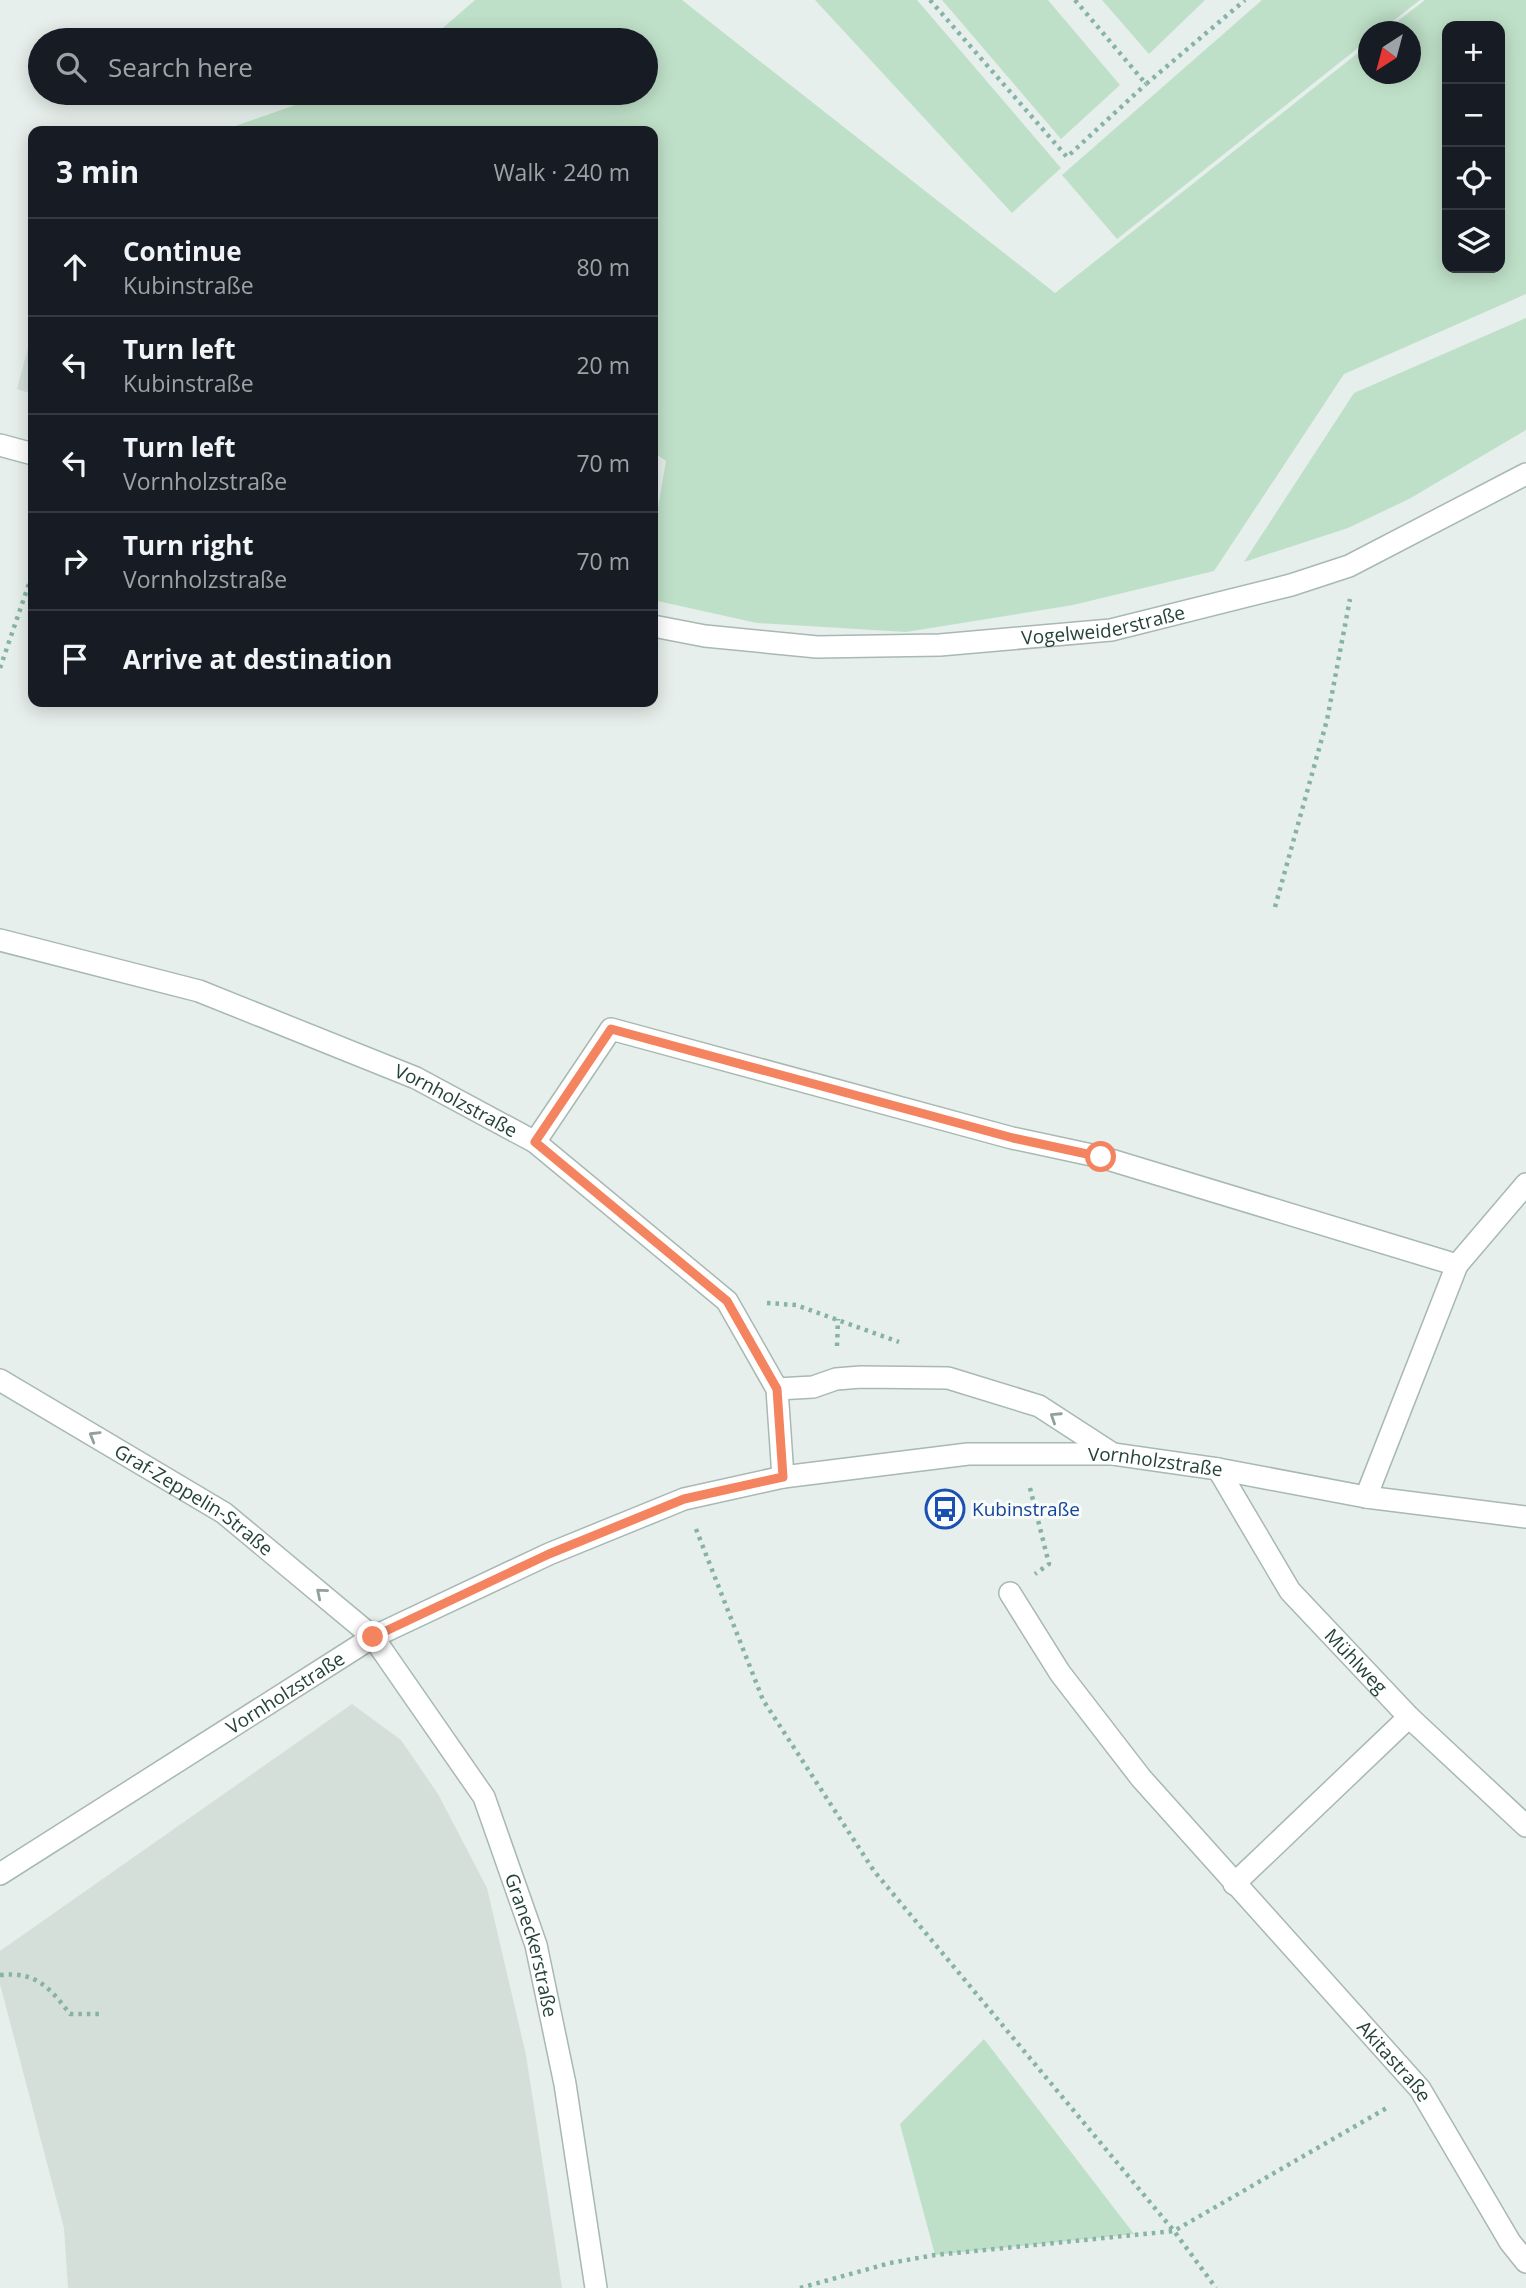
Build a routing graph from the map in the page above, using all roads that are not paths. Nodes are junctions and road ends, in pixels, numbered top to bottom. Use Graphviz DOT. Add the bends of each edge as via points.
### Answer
graph roads {
  1 [pos="0,444"];
  2 [pos="28,452"];
  3 [pos="1526,474"];
  4 [pos="658,627"];
  5 [pos="0,940"];
  6 [pos="535,1142"];
  7 [pos="1526,1184"];
  8 [pos="1457,1265"];
  9 [pos="0,1380"];
  10 [pos="777,1389"];
  11 [pos="1113,1454"];
  12 [pos="1218,1469"];
  13 [pos="783,1477"];
  14 [pos="1366,1497"];
  15 [pos="1526,1517"];
  16 [pos="1010,1593"];
  17 [pos="373,1637"];
  18 [pos="1409,1717"];
  19 [pos="1526,1826"];
  20 [pos="0,1874"];
  21 [pos="1234,1884"];
  22 [pos="1526,2262"];
  23 [pos="596,2288"];
  1 -- 2 [label="street"];
  3 -- 4 [label="street, Vogelweiderstraße" via="1349,566 1111,630 940,645 817,647"];
  5 -- 6 [label="street, Vornholzstraße" via="198,990 416,1078"];
  6 -- 8 [label="street" via="611,1029 1013,1138 1101,1157"];
  6 -- 10 [label="street, Vornholzstraße" via="727,1301"];
  7 -- 8 [label="street"];
  8 -- 14 [label="street"];
  17 -- 9 [label="street, Graf-Zeppelin-Straße, one-way" via="224,1513"];
  11 -- 10 [label="street, one-way" via="1038,1406 948,1378 861,1377"];
  10 -- 13 [label="street, Vornholzstraße"];
  11 -- 12 [label="street, Vornholzstraße"];
  11 -- 13 [label="street, Vornholzstraße" via="968,1454"];
  12 -- 14 [label="street, Vornholzstraße"];
  12 -- 18 [label="street, Mühlweg" via="1290,1591"];
  13 -- 17 [label="street, Vornholzstraße" via="684,1499 549,1554"];
  14 -- 15 [label="street, Vornholzstraße"];
  16 -- 21 [label="street, Akitastraße" via="1076,1694 1141,1778"];
  17 -- 20 [label="street, Vornholzstraße"];
  17 -- 23 [label="street, Graneckerstraße" via="484,1797 536,1945 565,2084"];
  18 -- 19 [label="street, Mühlweg"];
  18 -- 21 [label="street"];
  21 -- 22 [label="street, Akitastraße" via="1420,2089"];
}
